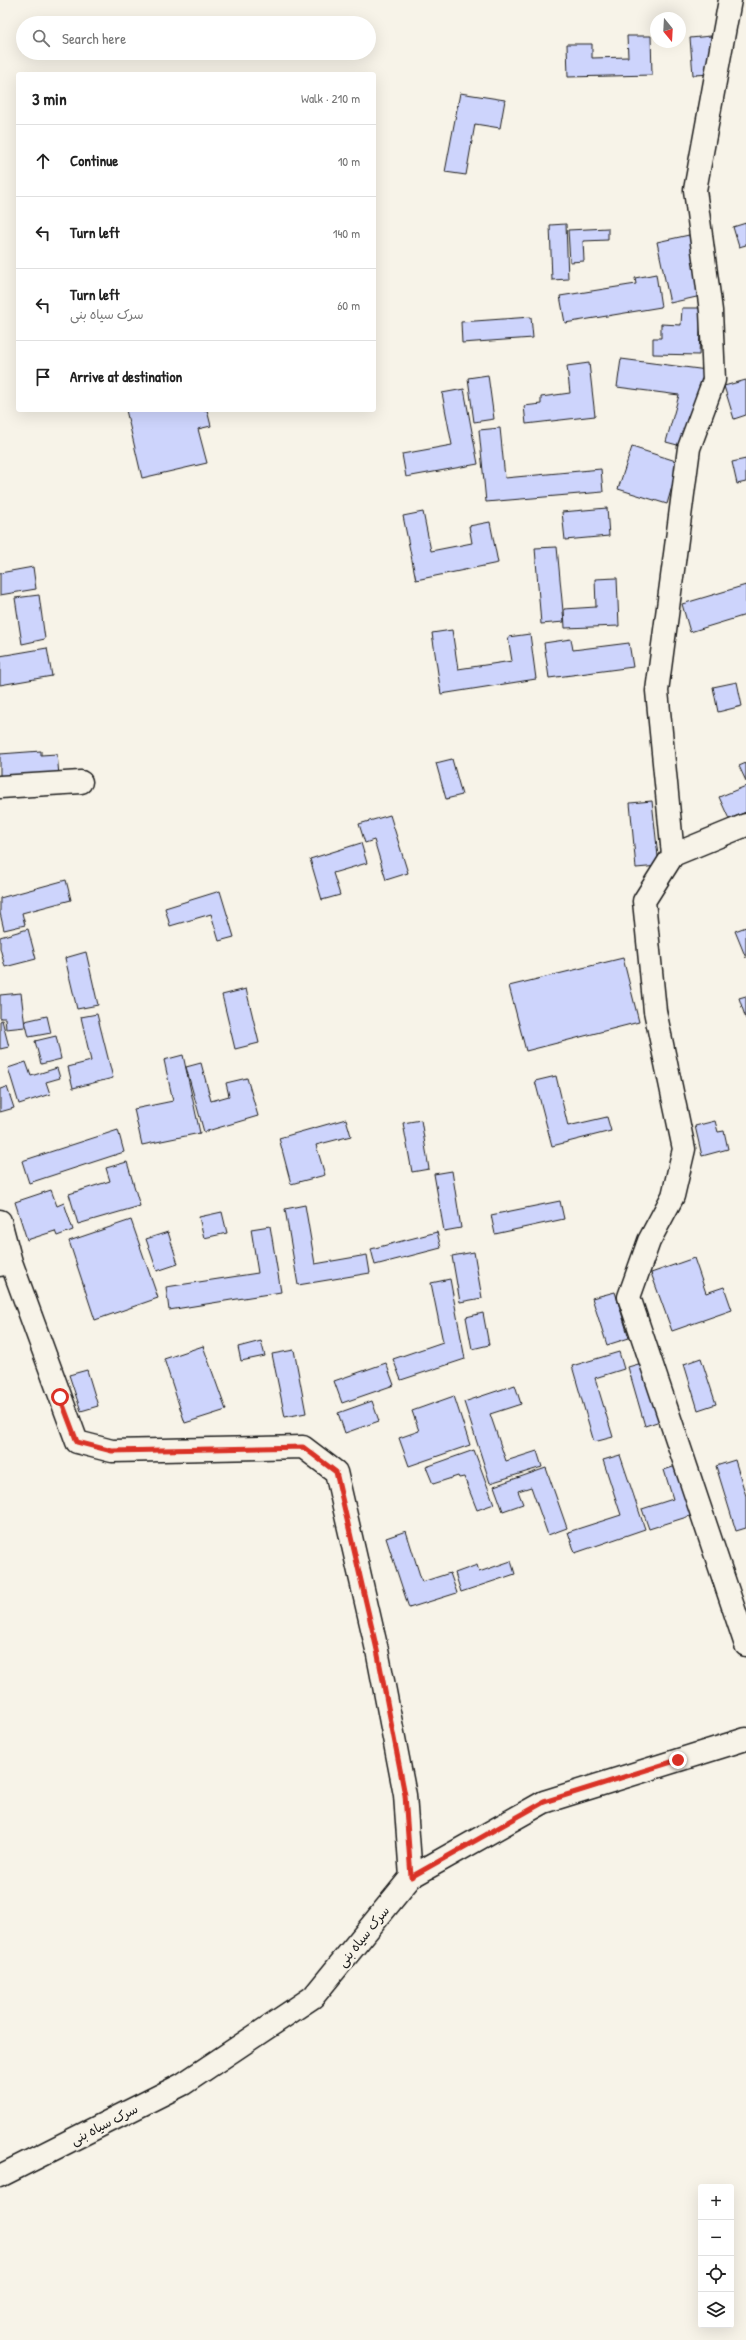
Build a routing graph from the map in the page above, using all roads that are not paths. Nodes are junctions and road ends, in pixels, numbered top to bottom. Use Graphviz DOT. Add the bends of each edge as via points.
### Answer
graph roads {
  1 [pos="730,0"];
  2 [pos="81,782"];
  3 [pos="0,787"];
  4 [pos="746,825"];
  5 [pos="673,855"];
  6 [pos="0,1221"];
  7 [pos="5,1264"];
  8 [pos="746,1645"];
  9 [pos="746,1739"];
  10 [pos="411,1877"];
  11 [pos="0,2176"];
  1 -- 5 [label="street" via="695,190 711,311 714,380 689,448 657,691"];
  2 -- 3 [label="street"];
  4 -- 5 [label="street"];
  5 -- 8 [label="street" via="644,901 656,1011 684,1149 673,1196 649,1241 629,1298"];
  6 -- 7 [label="street"];
  7 -- 10 [label="street" via="77,1442 112,1451 303,1447 336,1472 377,1650 405,1795"];
  9 -- 10 [label="street, سرک سیاه بنی" via="544,1802"];
  10 -- 11 [label="street, سرک سیاه بنی" via="313,1997 183,2084"];
}
